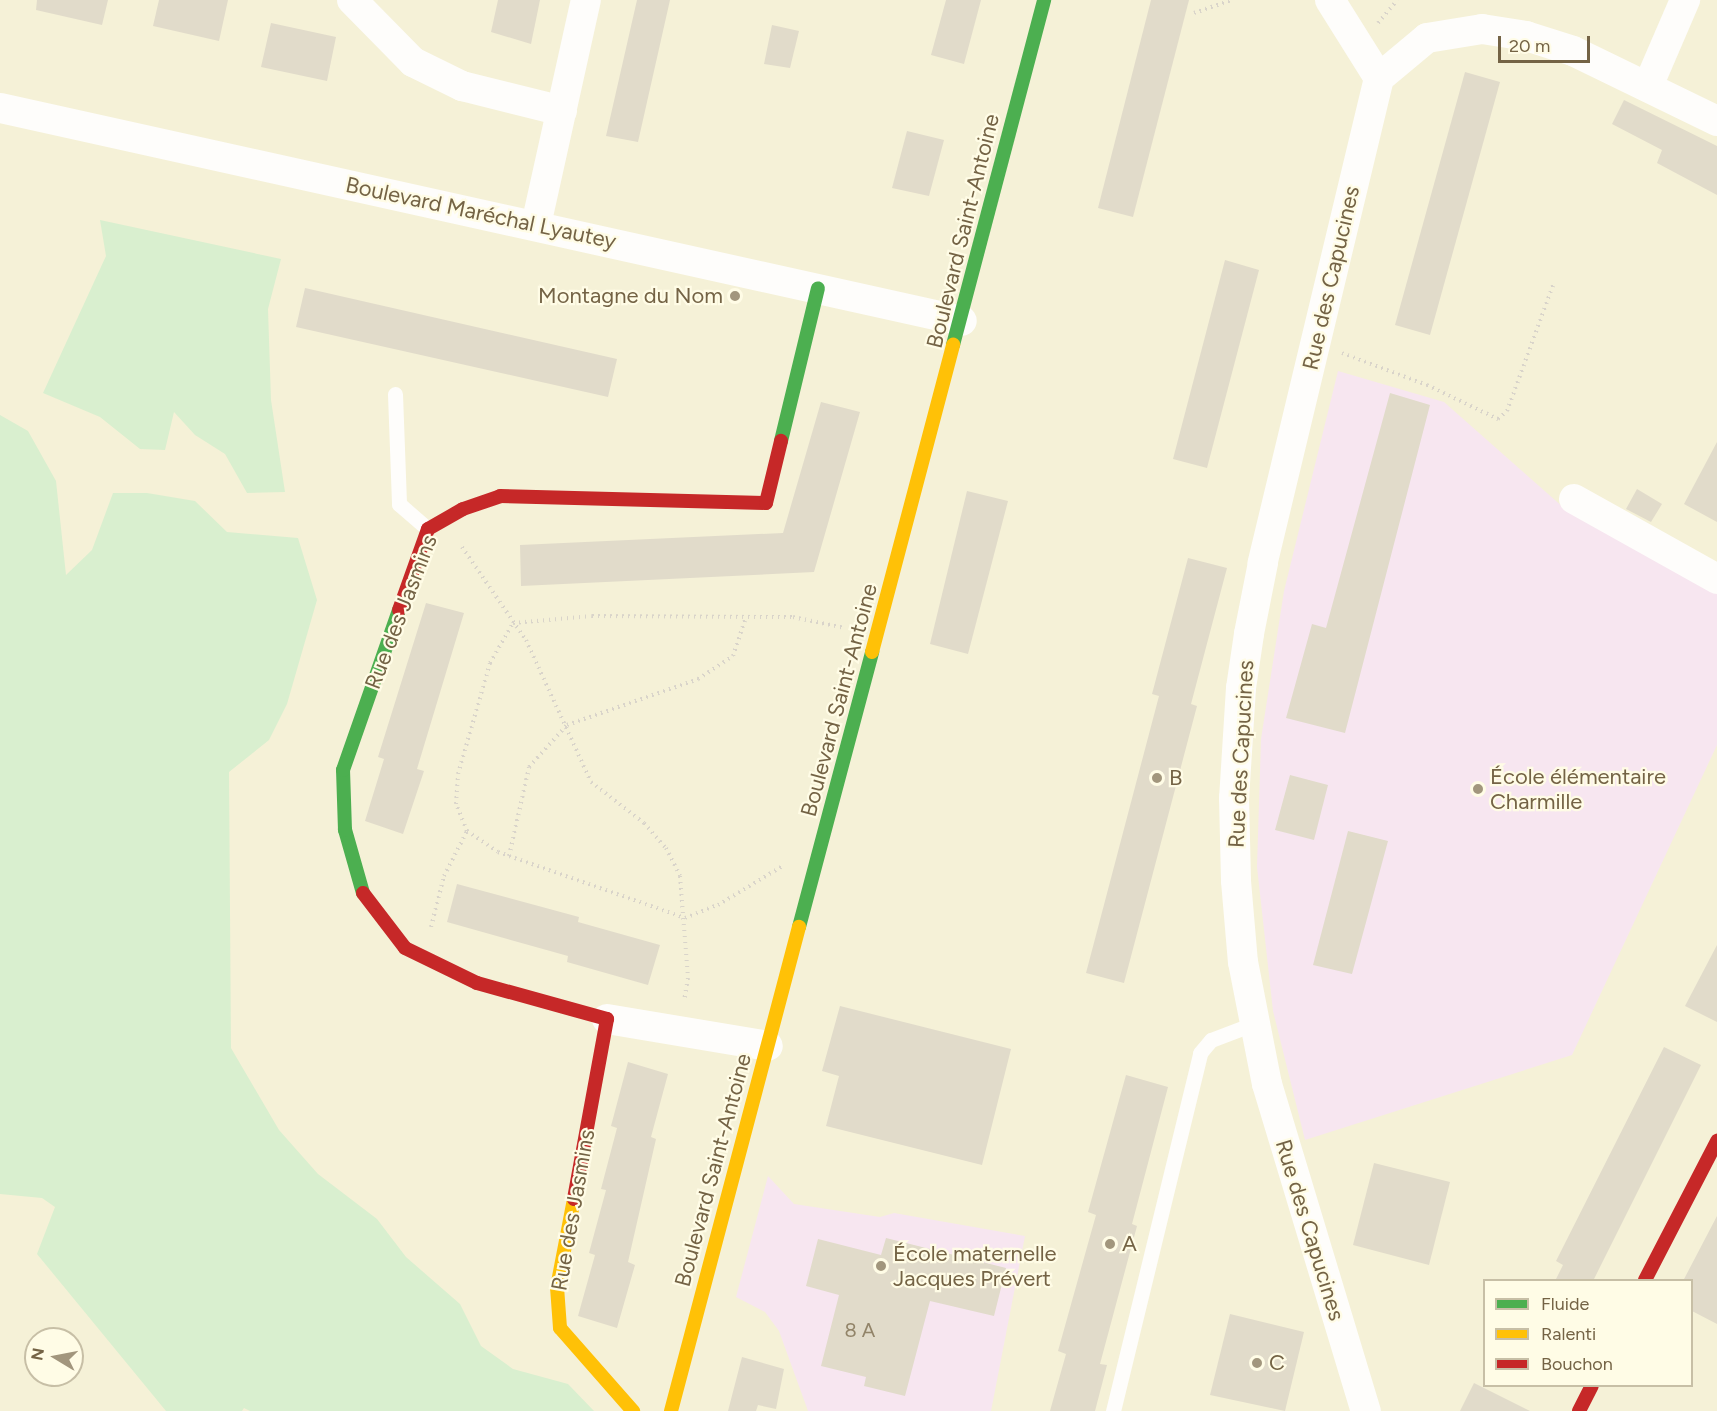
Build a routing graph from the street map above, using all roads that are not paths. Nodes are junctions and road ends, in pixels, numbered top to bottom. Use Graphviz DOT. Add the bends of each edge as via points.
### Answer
graph roads {
  1 [pos="352,0"];
  2 [pos="586,0"];
  3 [pos="1044,0"];
  4 [pos="1330,0"];
  5 [pos="1685,0"];
  6 [pos="1379,78"];
  7 [pos="1648,86"];
  8 [pos="0,108"];
  9 [pos="562,111"];
  10 [pos="1717,121"];
  11 [pos="536,225"];
  12 [pos="818,288"];
  13 [pos="962,321"];
  14 [pos="395,394"];
  15 [pos="1574,500"];
  16 [pos="428,529"];
  17 [pos="1717,579"];
  18 [pos="607,1019"];
  19 [pos="1253,1024"];
  20 [pos="768,1046"];
  21 [pos="1717,1141"];
  22 [pos="1646,1279"];
  23 [pos="1591,1387"];
  24 [pos="633,1411"];
  25 [pos="671,1411"];
  26 [pos="1113,1411"];
  27 [pos="1366,1411"];
  28 [pos="1579,1411"];
  1 -- 9 [label="street" via="413,62 462,86"];
  2 -- 9 [label="street"];
  3 -- 13 [label="street, Boulevard Saint-Antoine"];
  4 -- 6 [label="street"];
  5 -- 7 [label="street"];
  6 -- 7 [label="street" via="1427,38 1482,29 1526,36 1572,51"];
  6 -- 19 [label="street, Rue des Capucines" via="1263,563 1241,688 1234,798 1236,881"];
  7 -- 10 [label="street"];
  8 -- 11 [label="street, Boulevard Maréchal Lyautey"];
  9 -- 11 [label="street"];
  11 -- 12 [label="street, Boulevard Maréchal Lyautey"];
  12 -- 13 [label="street, Boulevard Maréchal Lyautey"];
  12 -- 16 [label="street, Rue des Jasmins" via="766,502 500,496 463,509"];
  13 -- 20 [label="street, Boulevard Saint-Antoine"];
  14 -- 16 [label="lane" via="399,504"];
  15 -- 17 [label="street"];
  16 -- 18 [label="street, Rue des Jasmins" via="343,770 345,830 362,892 405,948 477,983"];
  18 -- 20 [label="street, Rue des Jasmins"];
  18 -- 24 [label="street, Rue des Jasmins" via="556,1287 560,1328"];
  19 -- 26 [label="lane" via="1211,1040 1200,1053"];
  19 -- 27 [label="street, Rue des Capucines" via="1287,1156"];
  20 -- 25 [label="street, Boulevard Saint-Antoine"];
  21 -- 22 [label="street"];
  23 -- 28 [label="street"];
}
